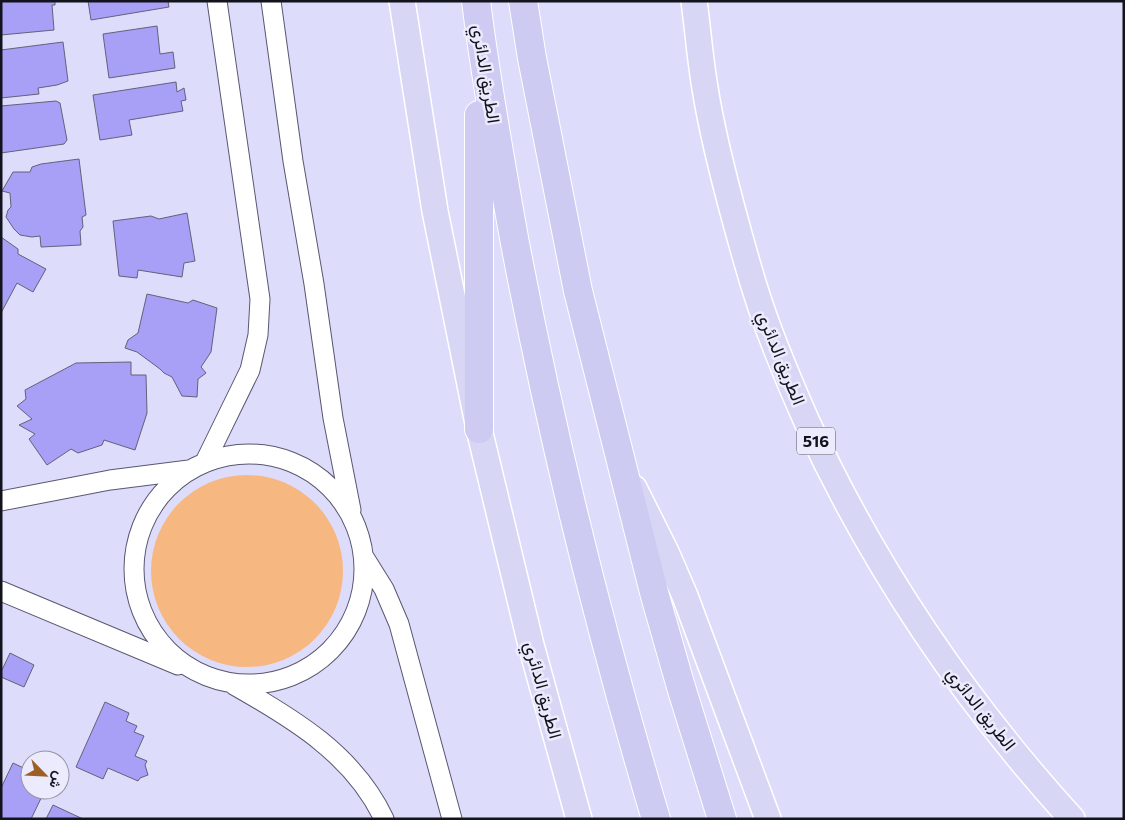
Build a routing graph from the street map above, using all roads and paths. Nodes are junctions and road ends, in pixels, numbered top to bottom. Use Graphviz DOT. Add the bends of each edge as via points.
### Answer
graph roads {
  1 [pos="217,1"];
  2 [pos="270,1"];
  3 [pos="402,1"];
  4 [pos="476,1"];
  5 [pos="523,1"];
  6 [pos="694,1"];
  7 [pos="479,31"];
  8 [pos="479,429"];
  9 [pos="197,466"];
  10 [pos="622,466"];
  11 [pos="1,501"];
  12 [pos="353,519"];
  13 [pos="364,558"];
  14 [pos="1,591"];
  15 [pos="195,672"];
  16 [pos="233,684"];
  17 [pos="384,819"];
  18 [pos="452,819"];
  19 [pos="579,819"];
  20 [pos="656,819"];
  21 [pos="722,819"];
  22 [pos="768,819"];
  23 [pos="1072,819"];
  1 -- 9 [label="street" via="260,299 258,334 250,370"];
  2 -- 12 [label="street" via="332,418"];
  3 -- 8 [label="highway, الطريق الدائري" via="435,210"];
  4 -- 7 [label="highway, الطريق الدائري"];
  5 -- 10 [label="highway" via="578,292"];
  6 -- 23 [label="highway, الطريق الدائري / 516" via="705,89 724,180 752,280 775,345 820,450 878,558 939,654 1013,751"];
  7 -- 8 [label="highway"];
  7 -- 20 [label="highway, الطريق الدائري" via="523,287 557,446 610,656"];
  8 -- 19 [label="highway, الطريق الدائري" via="530,645"];
  9 -- 11 [label="street"];
  9 -- 12 [label="street" via="226,456 247,454 269,455 290,461 327,484"];
  9 -- 15 [label="street" via="162,493 143,522 134,556 135,590 146,623 167,652"];
  10 -- 21 [label="highway" via="658,605"];
  10 -- 22 [label="highway" via="685,596"];
  12 -- 13 [label="street"];
  13 -- 16 [label="street" via="362,592 350,625 329,653 301,673 268,684"];
  13 -- 18 [label="street" via="384,589 400,624"];
  14 -- 15 [label="street"];
  15 -- 16 [label="street"];
  16 -- 17 [label="street" via="277,709 330,748 369,790"];
}
